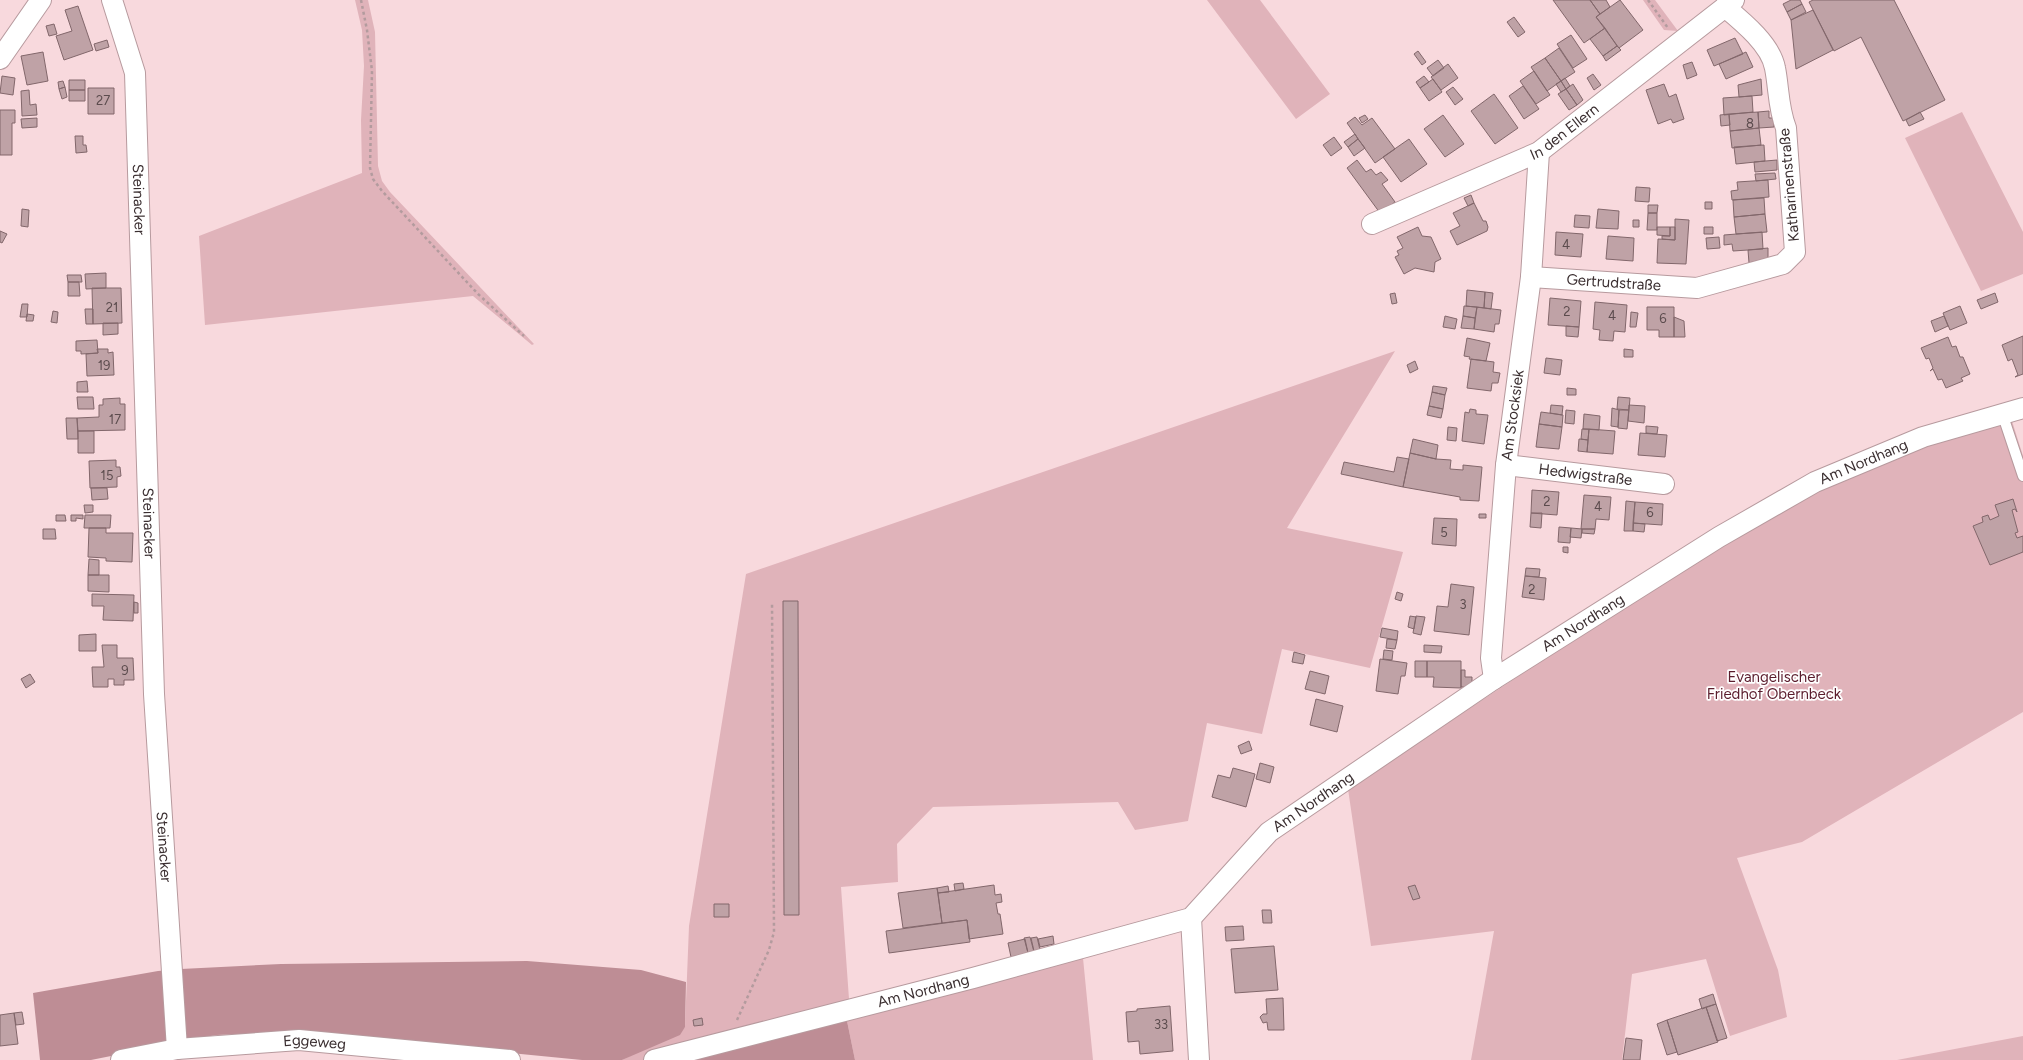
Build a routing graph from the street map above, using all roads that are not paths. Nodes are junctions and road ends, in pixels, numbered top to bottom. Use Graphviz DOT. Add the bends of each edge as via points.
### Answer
graph roads {
  1 [pos="42,0"];
  2 [pos="112,0"];
  3 [pos="1730,4"];
  4 [pos="0,58"];
  5 [pos="1539,152"];
  6 [pos="1372,224"];
  7 [pos="1531,277"];
  8 [pos="1697,288"];
  9 [pos="2023,408"];
  10 [pos="2002,414"];
  11 [pos="1506,465"];
  12 [pos="2023,476"];
  13 [pos="1664,484"];
  14 [pos="1494,679"];
  15 [pos="1191,918"];
  16 [pos="177,1049"];
  17 [pos="238,1052"];
  18 [pos="121,1060"];
  19 [pos="510,1060"];
  20 [pos="654,1060"];
  21 [pos="1199,1060"];
  1 -- 4 [label="street"];
  2 -- 16 [label="street, Steinacker" via="135,73 154,694"];
  3 -- 5 [label="street, In den Ellern"];
  3 -- 8 [label="street, Katharinenstraße" via="1771,56 1775,67 1780,112 1786,128 1795,252 1783,264"];
  5 -- 6 [label="street, In den Ellern"];
  5 -- 7 [label="street, Am Stocksiek"];
  7 -- 8 [label="street, Gertrudstraße"];
  7 -- 11 [label="street, Am Stocksiek"];
  9 -- 10 [label="street, Am Nordhang"];
  10 -- 12 [label="lane"];
  10 -- 14 [label="street, Am Nordhang" via="1924,437 1814,482 1719,537"];
  11 -- 13 [label="street, Hedwigstraße"];
  11 -- 14 [label="street, Am Stocksiek" via="1491,658"];
  14 -- 15 [label="street, Am Nordhang" via="1269,832"];
  15 -- 20 [label="street, Am Nordhang" via="980,976"];
  15 -- 21 [label="street"];
  16 -- 17 [label="street, Eggeweg"];
  16 -- 18 [label="street, Eggeweg"];
  17 -- 19 [label="street, Eggeweg" via="299,1040"];
}
